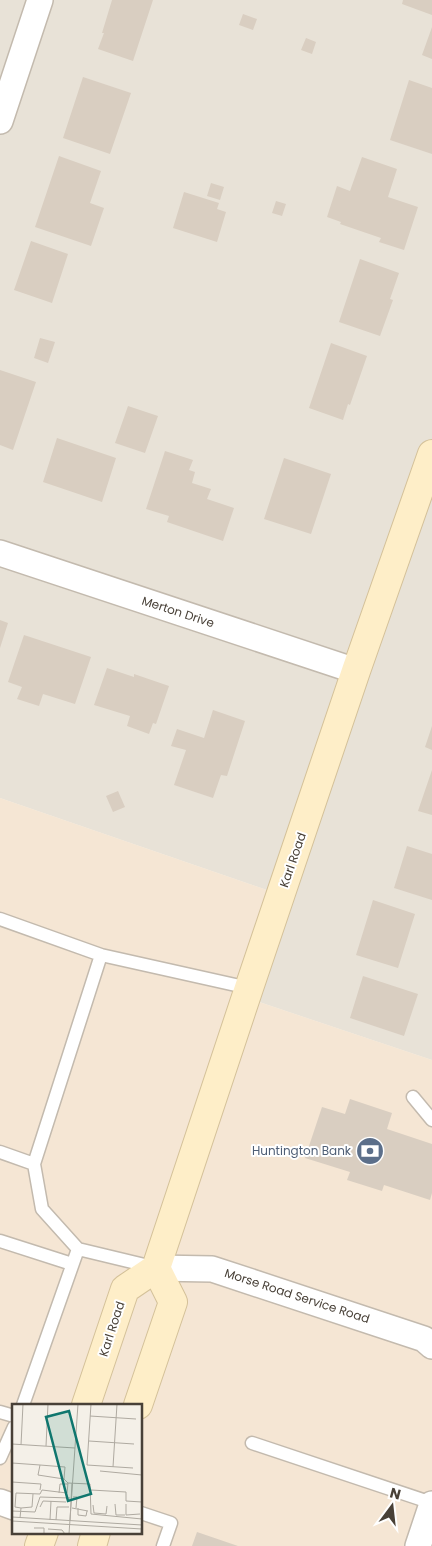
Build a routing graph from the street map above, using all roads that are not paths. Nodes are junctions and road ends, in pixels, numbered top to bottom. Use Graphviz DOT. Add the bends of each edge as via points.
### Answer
graph roads {
  1 [pos="40,0"];
  2 [pos="0,121"];
  3 [pos="432,454"];
  4 [pos="0,553"];
  5 [pos="356,671"];
  6 [pos="0,919"];
  7 [pos="101,955"];
  8 [pos="249,988"];
  9 [pos="413,1098"];
  10 [pos="432,1120"];
  11 [pos="0,1152"];
  12 [pos="34,1164"];
  13 [pos="0,1242"];
  14 [pos="78,1249"];
  15 [pos="72,1264"];
  16 [pos="156,1268"];
  17 [pos="432,1346"];
  18 [pos="23,1404"];
  19 [pos="86,1404"];
  20 [pos="138,1404"];
  21 [pos="12,1431"];
  22 [pos="252,1443"];
  23 [pos="0,1458"];
  24 [pos="0,1502"];
  25 [pos="432,1503"];
  26 [pos="12,1506"];
  27 [pos="142,1512"];
  28 [pos="43,1534"];
  29 [pos="39,1546"];
  30 [pos="163,1546"];
  31 [pos="418,1546"];
  1 -- 2 [label="street"];
  3 -- 5 [label="main road, Karl Road"];
  4 -- 5 [label="street, Merton Drive"];
  5 -- 8 [label="main road, Karl Road"];
  6 -- 7 [label="lane"];
  7 -- 8 [label="lane"];
  7 -- 12 [label="lane"];
  8 -- 16 [label="main road, Karl Road"];
  9 -- 10 [label="lane"];
  11 -- 12 [label="lane"];
  12 -- 14 [label="lane" via="42,1209"];
  13 -- 15 [label="lane"];
  14 -- 15 [label="lane"];
  14 -- 16 [label="lane"];
  15 -- 18 [label="lane"];
  16 -- 17 [label="street, Morse Road Service Road" via="212,1269 424,1339"];
  16 -- 19 [label="main road, Karl Road" via="125,1288"];
  16 -- 20 [label="main road" via="173,1302"];
  21 -- 23 [label="lane"];
  22 -- 25 [label="lane"];
  24 -- 26 [label="street"];
  25 -- 31 [label="street"];
  27 -- 30 [label="lane" via="171,1523"];
  28 -- 29 [label="main road"];
}
